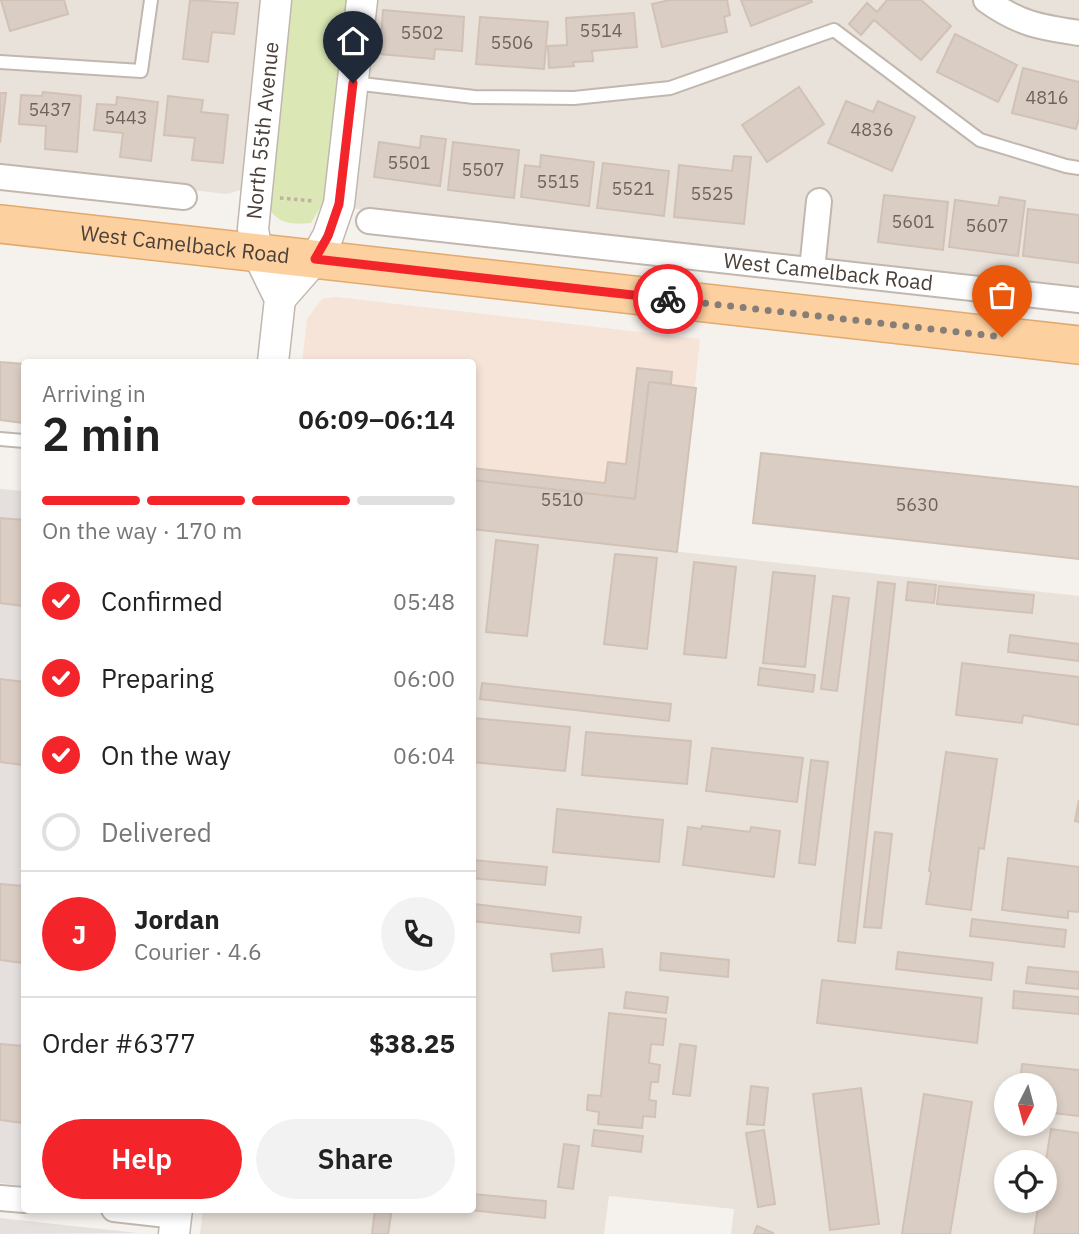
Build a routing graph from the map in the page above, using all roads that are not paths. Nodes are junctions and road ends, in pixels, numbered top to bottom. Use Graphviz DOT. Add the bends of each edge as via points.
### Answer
graph roads {
  1 [pos="151,0"];
  2 [pos="276,0"];
  3 [pos="362,0"];
  4 [pos="986,0"];
  5 [pos="1079,33"];
  6 [pos="0,62"];
  7 [pos="353,83"];
  8 [pos="1079,168"];
  9 [pos="0,177"];
  10 [pos="184,197"];
  11 [pos="819,201"];
  12 [pos="369,221"];
  13 [pos="0,223"];
  14 [pos="257,253"];
  15 [pos="315,259"];
  16 [pos="812,270"];
  17 [pos="280,299"];
  18 [pos="1079,300"];
  19 [pos="1079,345"];
  20 [pos="274,359"];
  21 [pos="0,439"];
  22 [pos="21,441"];
  23 [pos="0,1198"];
  24 [pos="21,1200"];
  25 [pos="137,1213"];
  26 [pos="176,1220"];
  1 -- 6 [label="lane" via="141,71"];
  2 -- 14 [label="street, North 55th Avenue" via="255,197"];
  3 -- 7 [label="street"];
  4 -- 5 [label="street" via="1034,26"];
  7 -- 8 [label="lane" via="474,97 574,98 670,88 834,30 980,141"];
  7 -- 15 [label="street" via="339,204"];
  9 -- 10 [label="street"];
  11 -- 16 [label="street"];
  12 -- 16 [label="street, West Camelback Road"];
  13 -- 14 [label="main road, West Camelback Road"];
  14 -- 15 [label="main road, West Camelback Road"];
  14 -- 17 [label="street, North 55th Avenue"];
  15 -- 17 [label="street"];
  15 -- 19 [label="main road, West Camelback Road"];
  16 -- 18 [label="street, West Camelback Road"];
  17 -- 20 [label="street"];
  21 -- 22 [label="lane"];
  23 -- 24 [label="street"];
  25 -- 26 [label="street"];
}
